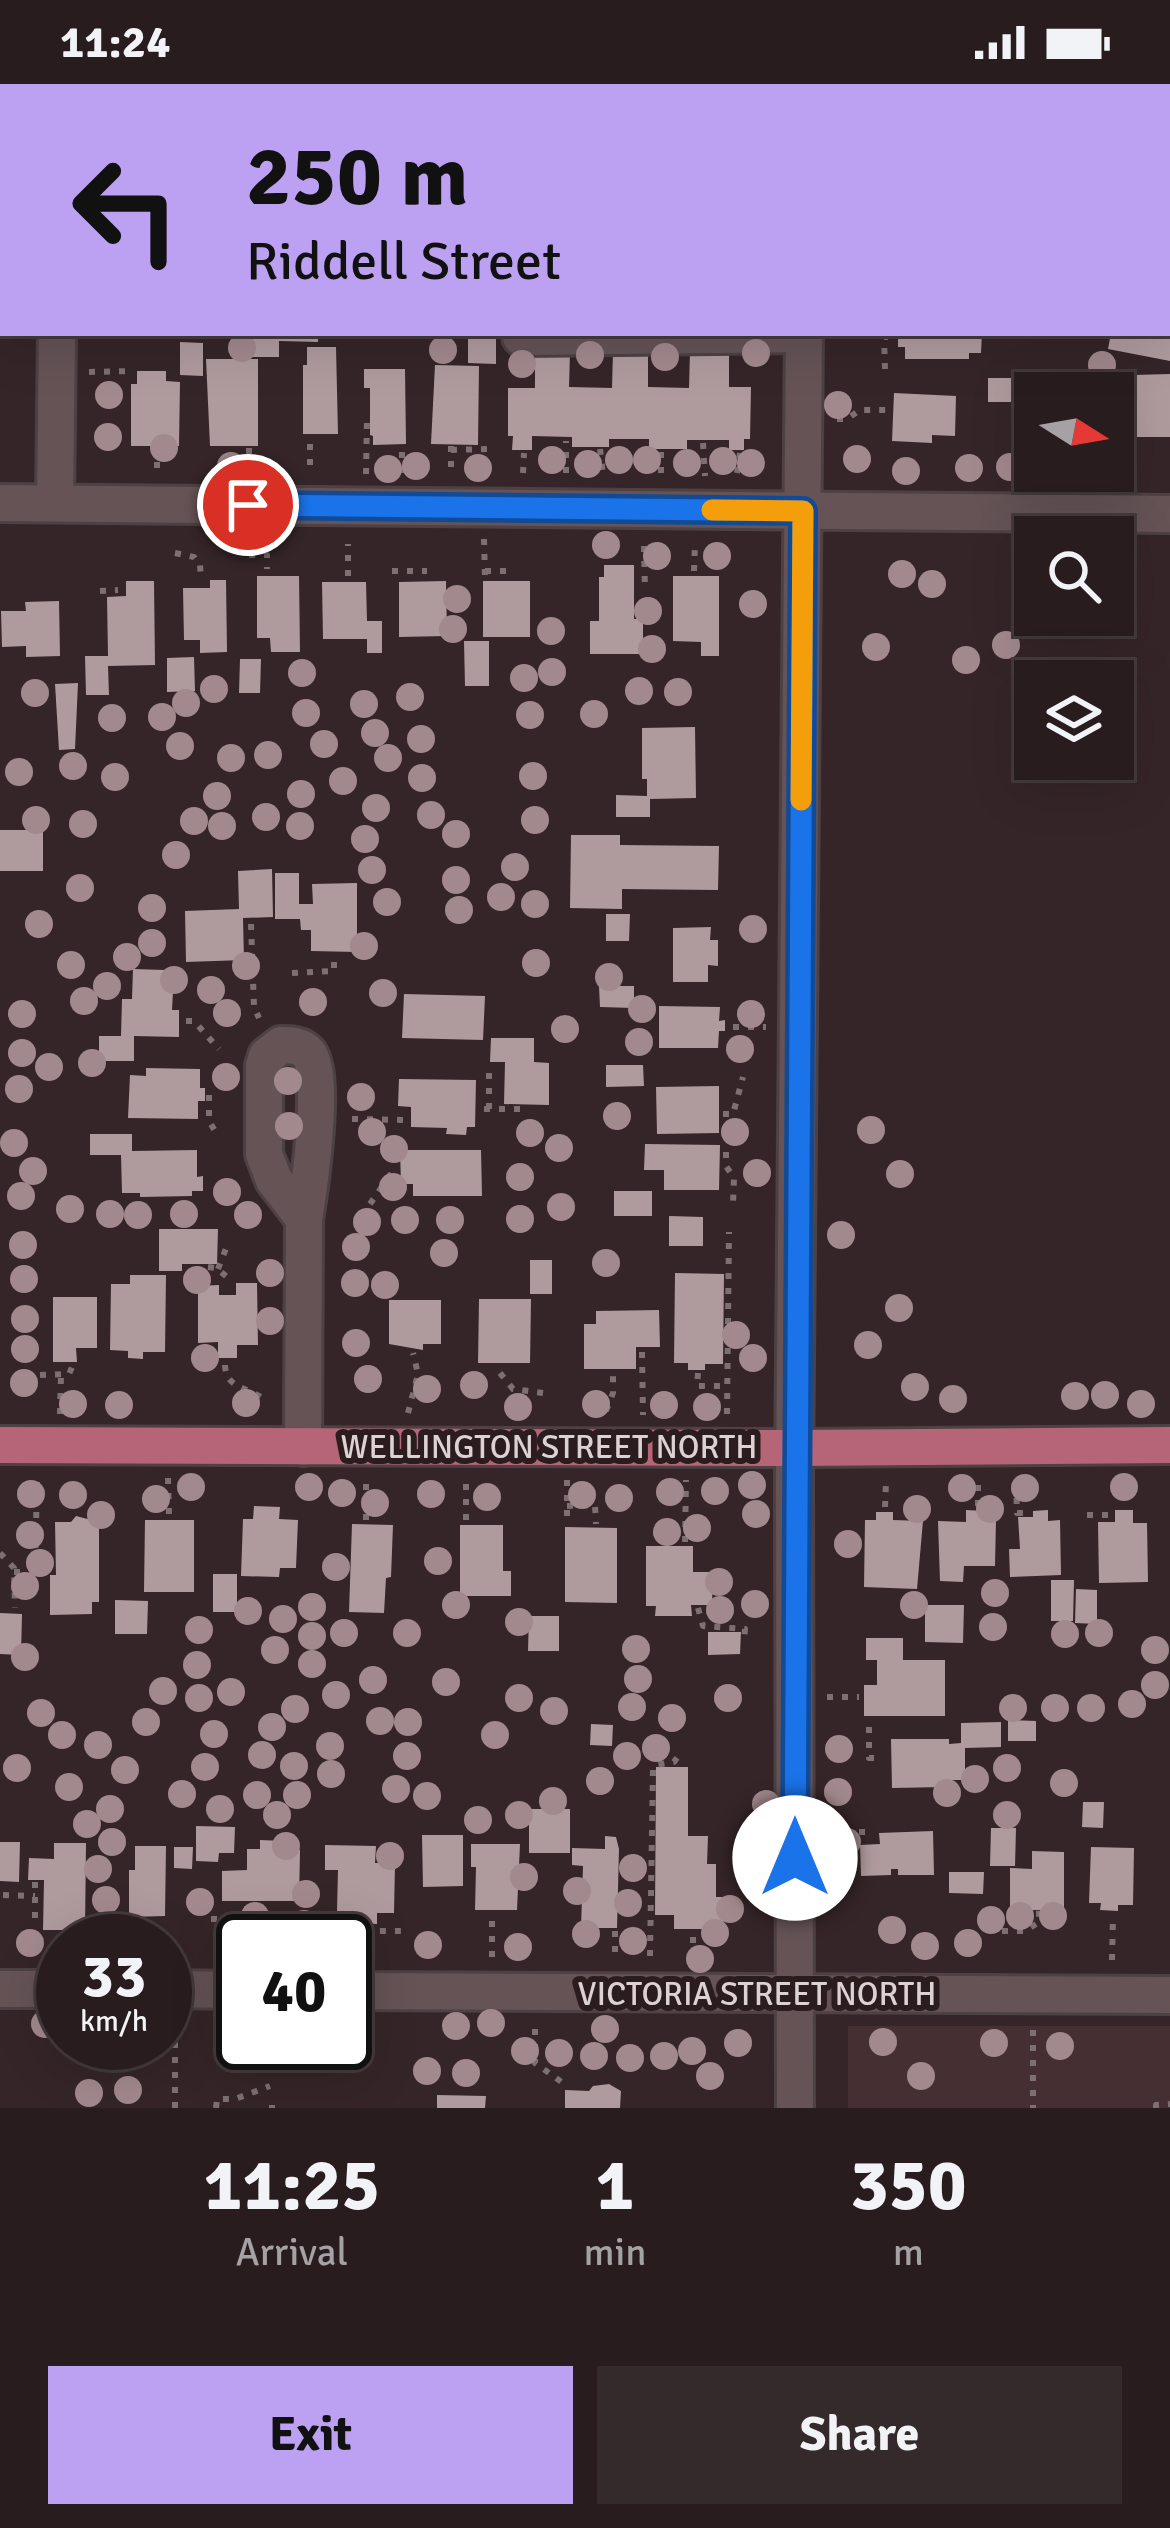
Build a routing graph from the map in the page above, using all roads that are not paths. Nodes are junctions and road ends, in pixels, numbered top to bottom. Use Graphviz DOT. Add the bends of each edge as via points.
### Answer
graph roads {
  1 [pos="57,336"];
  2 [pos="615,336"];
  3 [pos="804,336"];
  4 [pos="521,337"];
  5 [pos="0,503"];
  6 [pos="55,503"];
  7 [pos="803,511"];
  8 [pos="1170,514"];
  9 [pos="304,1219"];
  10 [pos="1170,1444"];
  11 [pos="0,1445"];
  12 [pos="303,1447"];
  13 [pos="795,1448"];
  14 [pos="0,1989"];
  15 [pos="36,1989"];
  16 [pos="372,1991"];
  17 [pos="795,1995"];
  18 [pos="1170,1995"];
  19 [pos="794,2108"];
  1 -- 6 [label="street"];
  2 -- 4 [label="street"];
  3 -- 7 [label="street"];
  5 -- 6 [label="street"];
  6 -- 7 [label="street"];
  7 -- 8 [label="street"];
  7 -- 13 [label="street"];
  9 -- 12 [label="street"];
  10 -- 13 [label="main road, WELLINGTON STREET NORTH"];
  11 -- 12 [label="main road, WELLINGTON STREET NORTH"];
  12 -- 13 [label="main road, WELLINGTON STREET NORTH"];
  13 -- 17 [label="street"];
  14 -- 15 [label="street"];
  16 -- 17 [label="street, VICTORIA STREET NORTH"];
  17 -- 18 [label="street, VICTORIA STREET NORTH"];
  17 -- 19 [label="street"];
}
